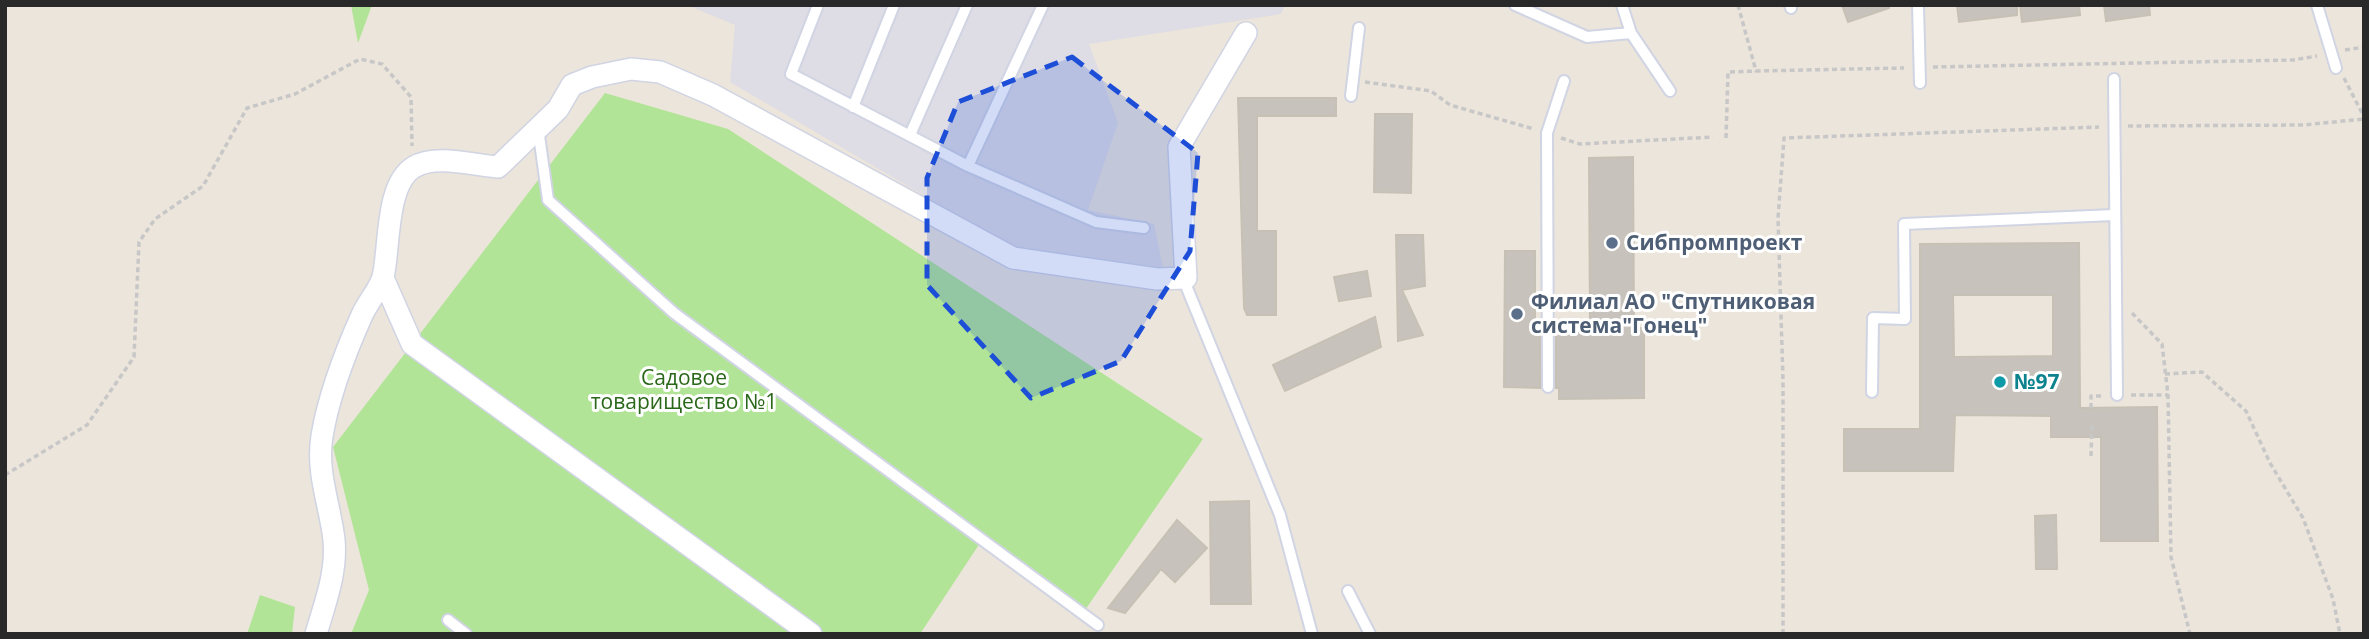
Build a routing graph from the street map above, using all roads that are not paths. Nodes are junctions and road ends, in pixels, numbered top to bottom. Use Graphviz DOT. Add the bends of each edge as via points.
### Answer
graph roads {
  1 [pos="818,5"];
  2 [pos="894,5"];
  3 [pos="967,5"];
  4 [pos="1042,5"];
  5 [pos="1515,5"];
  6 [pos="1622,5"];
  7 [pos="1918,5"];
  8 [pos="2317,5"];
  9 [pos="1359,28"];
  10 [pos="1246,33"];
  11 [pos="1631,33"];
  12 [pos="2336,68"];
  13 [pos="2114,79"];
  14 [pos="1564,82"];
  15 [pos="1920,83"];
  16 [pos="1670,91"];
  17 [pos="1351,96"];
  18 [pos="853,107"];
  19 [pos="538,128"];
  20 [pos="909,135"];
  21 [pos="968,166"];
  22 [pos="2114,215"];
  23 [pos="1144,228"];
  24 [pos="383,278"];
  25 [pos="1186,278"];
  26 [pos="1548,387"];
  27 [pos="1872,392"];
  28 [pos="2117,395"];
  29 [pos="1348,591"];
  30 [pos="448,620"];
  31 [pos="1098,625"];
  32 [pos="316,634"];
  33 [pos="467,634"];
  34 [pos="811,634"];
  35 [pos="1312,634"];
  36 [pos="1370,634"];
  1 -- 18 [label="lane" via="791,74"];
  2 -- 18 [label="lane"];
  3 -- 20 [label="lane"];
  4 -- 21 [label="lane"];
  5 -- 11 [label="lane" via="1587,37"];
  6 -- 11 [label="lane"];
  7 -- 15 [label="lane"];
  8 -- 12 [label="lane"];
  9 -- 17 [label="lane"];
  10 -- 25 [label="street" via="1179,148"];
  11 -- 16 [label="lane"];
  13 -- 22 [label="lane"];
  14 -- 26 [label="lane" via="1547,134"];
  18 -- 20 [label="lane"];
  19 -- 24 [label="street" via="498,167 432,162 408,171 396,197"];
  19 -- 25 [label="street" via="558,109 572,85 583,79 631,69 660,72 713,95 1013,258 1157,279"];
  19 -- 31 [label="lane" via="548,200 674,313"];
  20 -- 21 [label="lane"];
  21 -- 23 [label="lane" via="1096,222"];
  22 -- 27 [label="lane" via="1904,224 1905,319 1873,318"];
  22 -- 28 [label="lane"];
  24 -- 32 [label="street" via="342,366 324,427 319,462 332,524 334,564"];
  24 -- 34 [label="street" via="412,344"];
  25 -- 35 [label="lane" via="1186,288 1280,515"];
  29 -- 36 [label="lane"];
  30 -- 33 [label="lane"];
}
